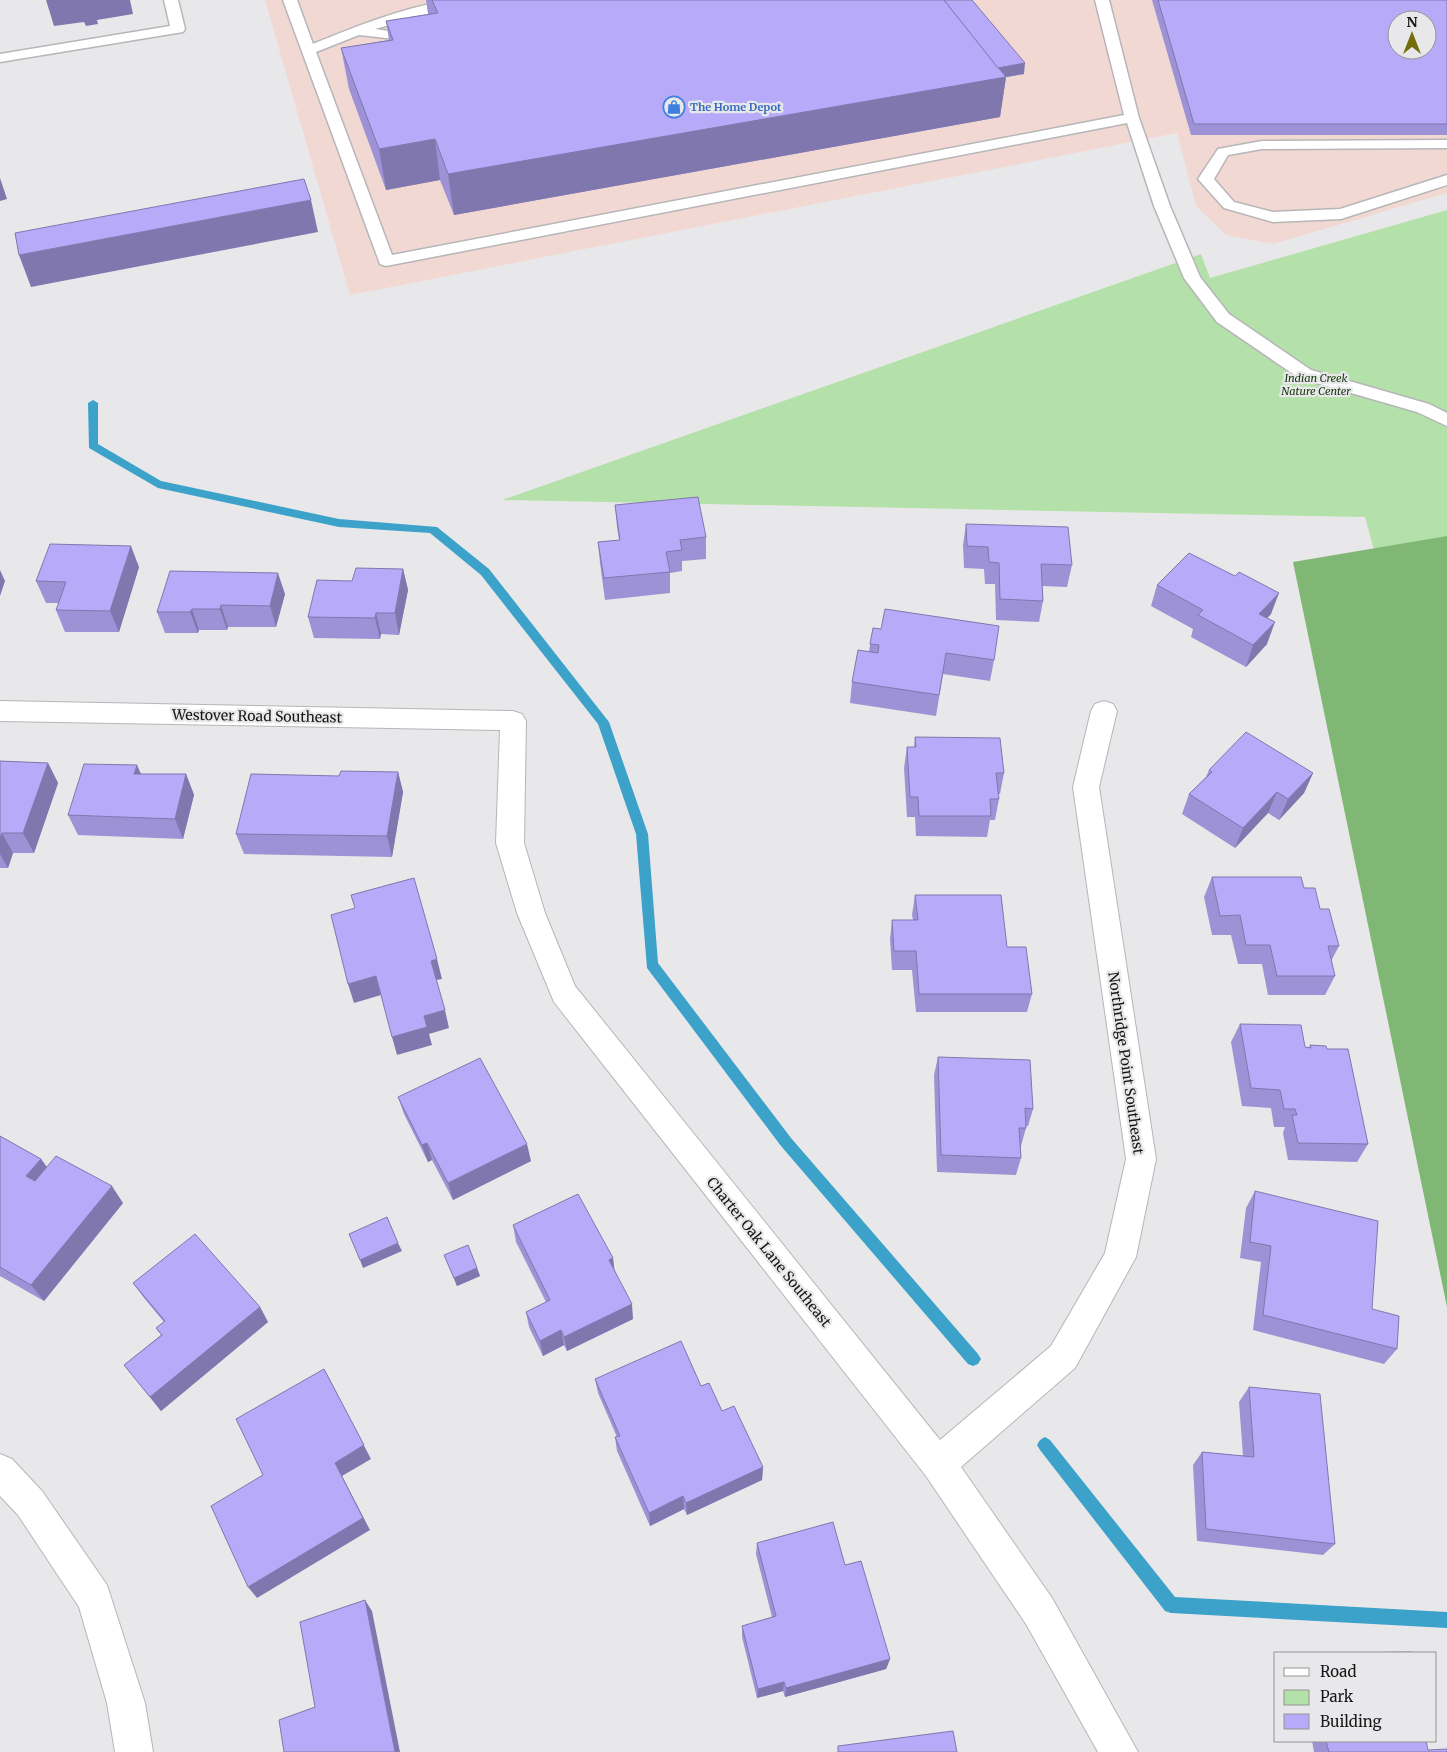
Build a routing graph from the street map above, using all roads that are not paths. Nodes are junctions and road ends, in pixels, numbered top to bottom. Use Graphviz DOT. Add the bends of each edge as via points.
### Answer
graph roads {
  1 [pos="171,0"];
  2 [pos="290,0"];
  3 [pos="480,0"];
  4 [pos="1102,0"];
  5 [pos="356,31"];
  6 [pos="427,38"];
  7 [pos="310,50"];
  8 [pos="0,58"];
  9 [pos="1132,118"];
  10 [pos="1447,144"];
  11 [pos="1447,180"];
  12 [pos="1447,420"];
  13 [pos="0,711"];
  14 [pos="1104,711"];
  15 [pos="513,721"];
  16 [pos="938,1464"];
  17 [pos="0,1471"];
  18 [pos="134,1752"];
  19 [pos="1119,1752"];
  1 -- 8 [label="lane" via="178,29"];
  2 -- 7 [label="lane"];
  3 -- 5 [label="lane" via="454,3"];
  4 -- 9 [label="lane"];
  5 -- 6 [label="lane"];
  5 -- 7 [label="lane"];
  7 -- 9 [label="lane" via="386,261"];
  9 -- 12 [label="lane" via="1162,206 1192,278 1223,318 1305,374 1423,408"];
  10 -- 11 [label="lane" via="1262,144 1223,152 1206,179 1229,205 1274,217 1341,214"];
  13 -- 15 [label="street, Westover Road Southeast"];
  14 -- 16 [label="street, Northridge Point Southeast" via="1086,787 1141,1159 1120,1257 1063,1357"];
  15 -- 16 [label="street, Charter Oak Lane Southeast" via="510,843 531,913 564,994"];
  16 -- 19 [label="street, Charter Oak Lane Southeast" via="1039,1611"];
  17 -- 18 [label="street" via="30,1503 94,1598 126,1702"];
}
